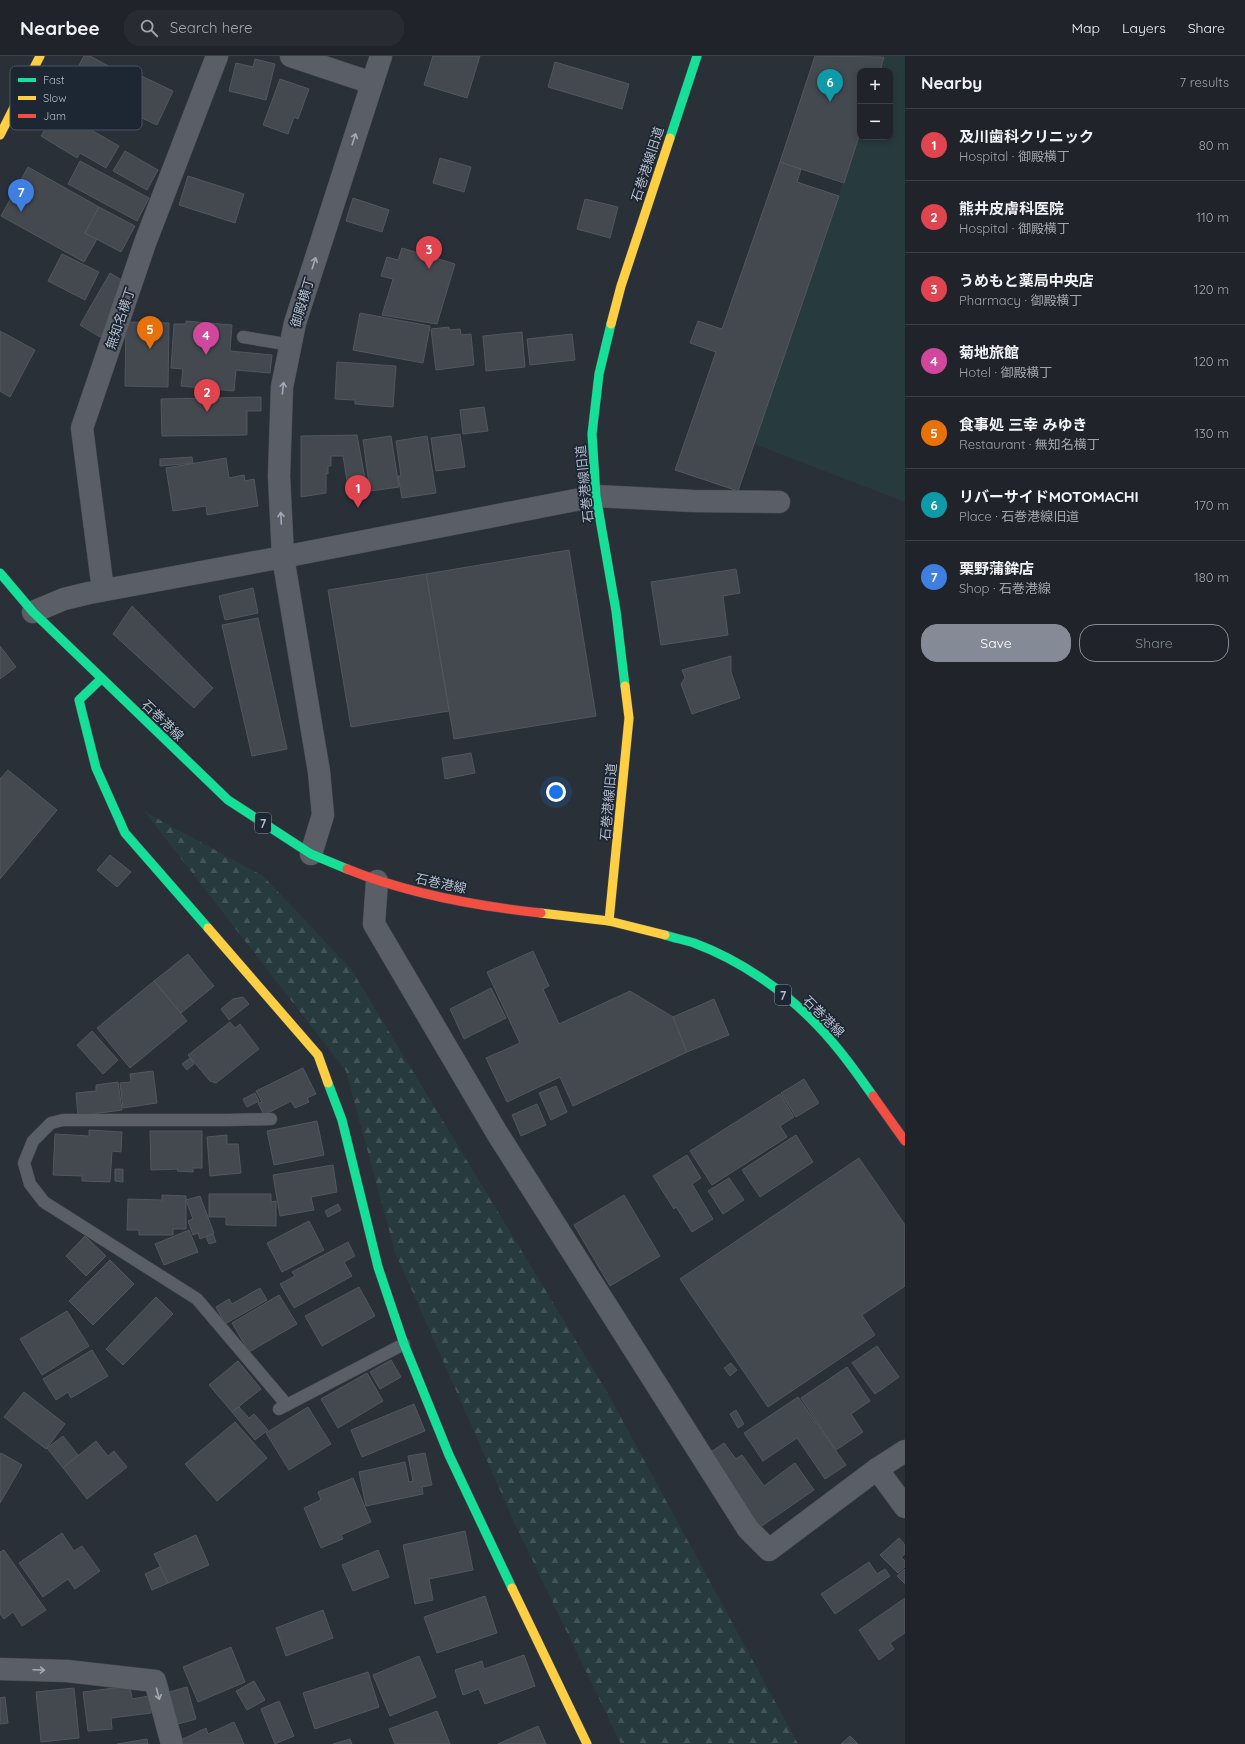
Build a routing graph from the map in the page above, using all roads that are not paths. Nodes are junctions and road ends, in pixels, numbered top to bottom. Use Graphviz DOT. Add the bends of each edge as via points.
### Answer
graph roads {
  1 [pos="40,56"];
  2 [pos="217,56"];
  3 [pos="291,56"];
  4 [pos="381,56"];
  5 [pos="697,56"];
  6 [pos="35,66"];
  7 [pos="372,82"];
  8 [pos="10,115"];
  9 [pos="0,135"];
  10 [pos="243,337"];
  11 [pos="291,345"];
  12 [pos="596,496"];
  13 [pos="779,502"];
  14 [pos="283,557"];
  15 [pos="0,574"];
  16 [pos="102,590"];
  17 [pos="33,612"];
  18 [pos="101,679"];
  19 [pos="311,854"];
  20 [pos="377,881"];
  21 [pos="609,921"];
  22 [pos="270,1119"];
  23 [pos="905,1141"];
  24 [pos="404,1344"];
  25 [pos="905,1451"];
  26 [pos="877,1470"];
  27 [pos="905,1507"];
  28 [pos="0,1669"];
  29 [pos="172,1744"];
  30 [pos="587,1744"];
  1 -- 6 [label="street"];
  2 -- 16 [label="street, 無知名横丁" via="145,243 82,428"];
  3 -- 7 [label="street"];
  4 -- 7 [label="street, 御殿横丁"];
  5 -- 12 [label="street, 石巻港線旧道" via="621,286 599,374 592,434"];
  11 -- 7 [label="street, 御殿横丁, one-way" via="295,323"];
  8 -- 9 [label="street"];
  10 -- 11 [label="lane"];
  14 -- 11 [label="street, 御殿横丁, one-way" via="279,476 282,387"];
  12 -- 13 [label="street"];
  12 -- 14 [label="street"];
  12 -- 21 [label="street, 石巻港線旧道" via="616,610 628,718"];
  14 -- 16 [label="street"];
  14 -- 19 [label="street, 御殿横丁" via="319,772 323,815"];
  15 -- 17 [label="street, 石巻港線 / 7"];
  16 -- 17 [label="street" via="64,599"];
  17 -- 18 [label="street, 石巻港線 / 7"];
  18 -- 19 [label="street, 石巻港線 / 7" via="228,800"];
  18 -- 24 [label="street" via="79,700 96,768 125,833 318,1055 342,1120 378,1267"];
  19 -- 20 [label="street, 石巻港線 / 7"];
  20 -- 21 [label="street, 石巻港線 / 7" via="441,898 521,911"];
  20 -- 26 [label="street" via="374,924 497,1133 748,1529 769,1550"];
  21 -- 23 [label="street, 石巻港線 / 7" via="694,942 742,966 787,998 818,1026 846,1059"];
  22 -- 24 [label="lane" via="63,1120 50,1123 33,1141 24,1163 30,1184 44,1202 197,1299 283,1407"];
  24 -- 30 [label="street" via="449,1455"];
  25 -- 26 [label="street"];
  26 -- 27 [label="street"];
  28 -- 29 [label="street, one-way" via="67,1671 155,1681"];
}
